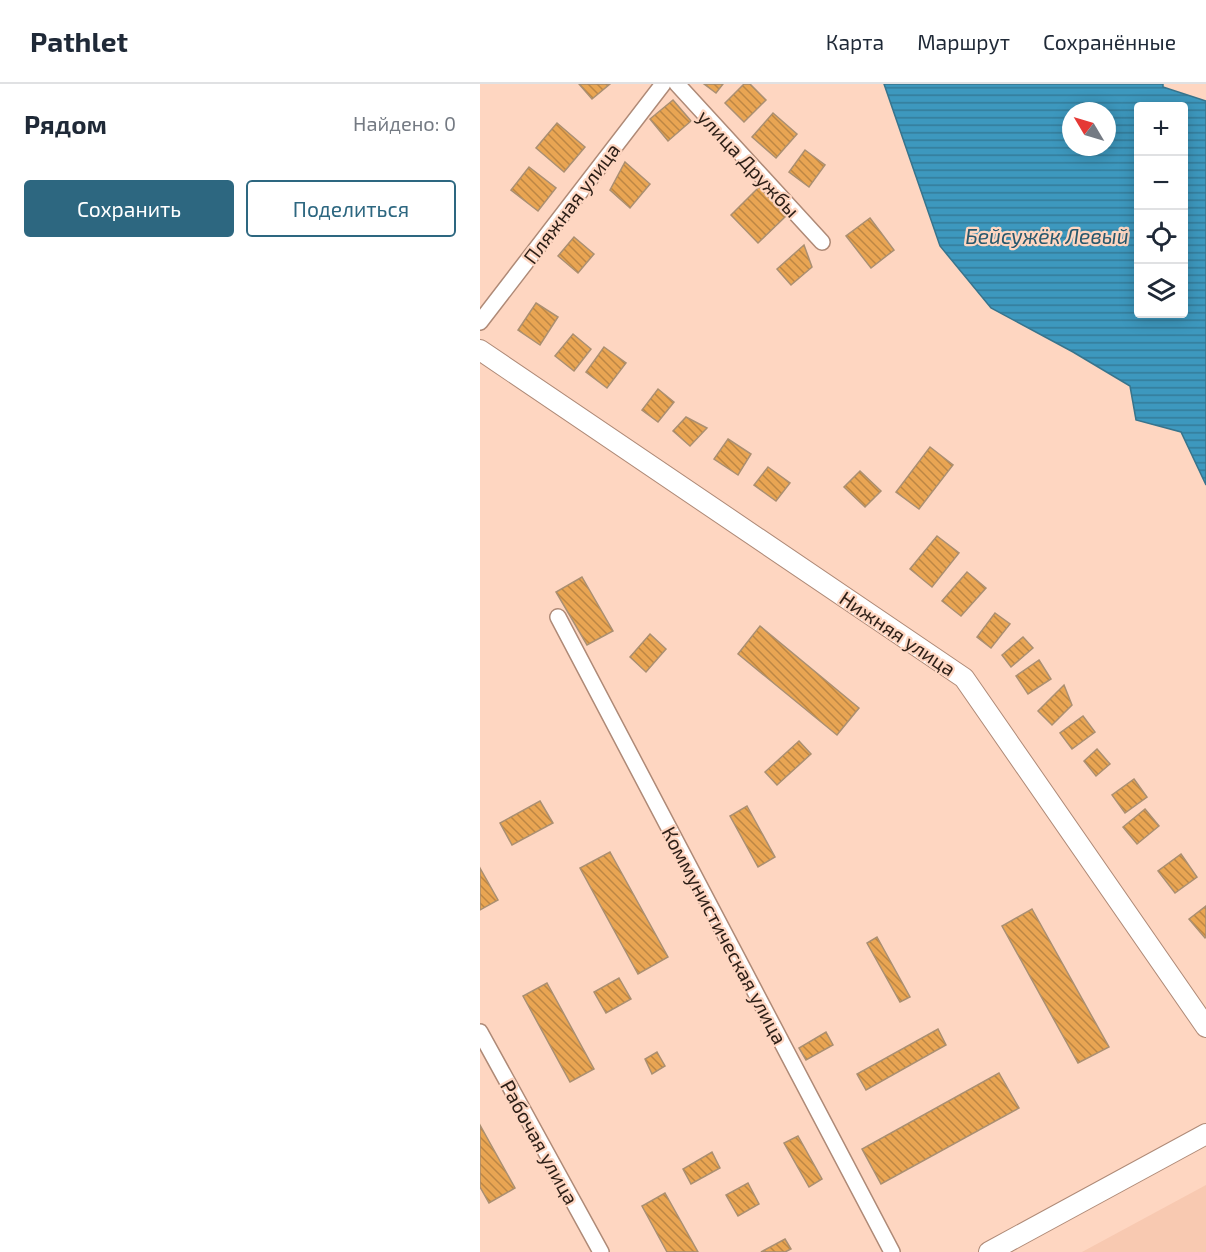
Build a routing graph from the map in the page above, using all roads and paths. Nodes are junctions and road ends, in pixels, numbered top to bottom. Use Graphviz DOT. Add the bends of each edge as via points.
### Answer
graph roads {
  1 [pos="663,84"];
  2 [pos="677,84"];
  3 [pos="822,242"];
  4 [pos="480,322"];
  5 [pos="480,350"];
  6 [pos="558,617"];
  7 [pos="1206,1027"];
  8 [pos="480,1032"];
  9 [pos="1206,1134"];
  10 [pos="600,1252"];
  11 [pos="892,1252"];
  12 [pos="989,1252"];
  1 -- 4 [label="street, Пляжная улица"];
  2 -- 3 [label="street, улица Дружбы"];
  5 -- 7 [label="street, Нижняя улица" via="964,678"];
  6 -- 11 [label="street, Коммунистическая улица"];
  8 -- 10 [label="street, Рабочая улица"];
  9 -- 12 [label="street"];
}
